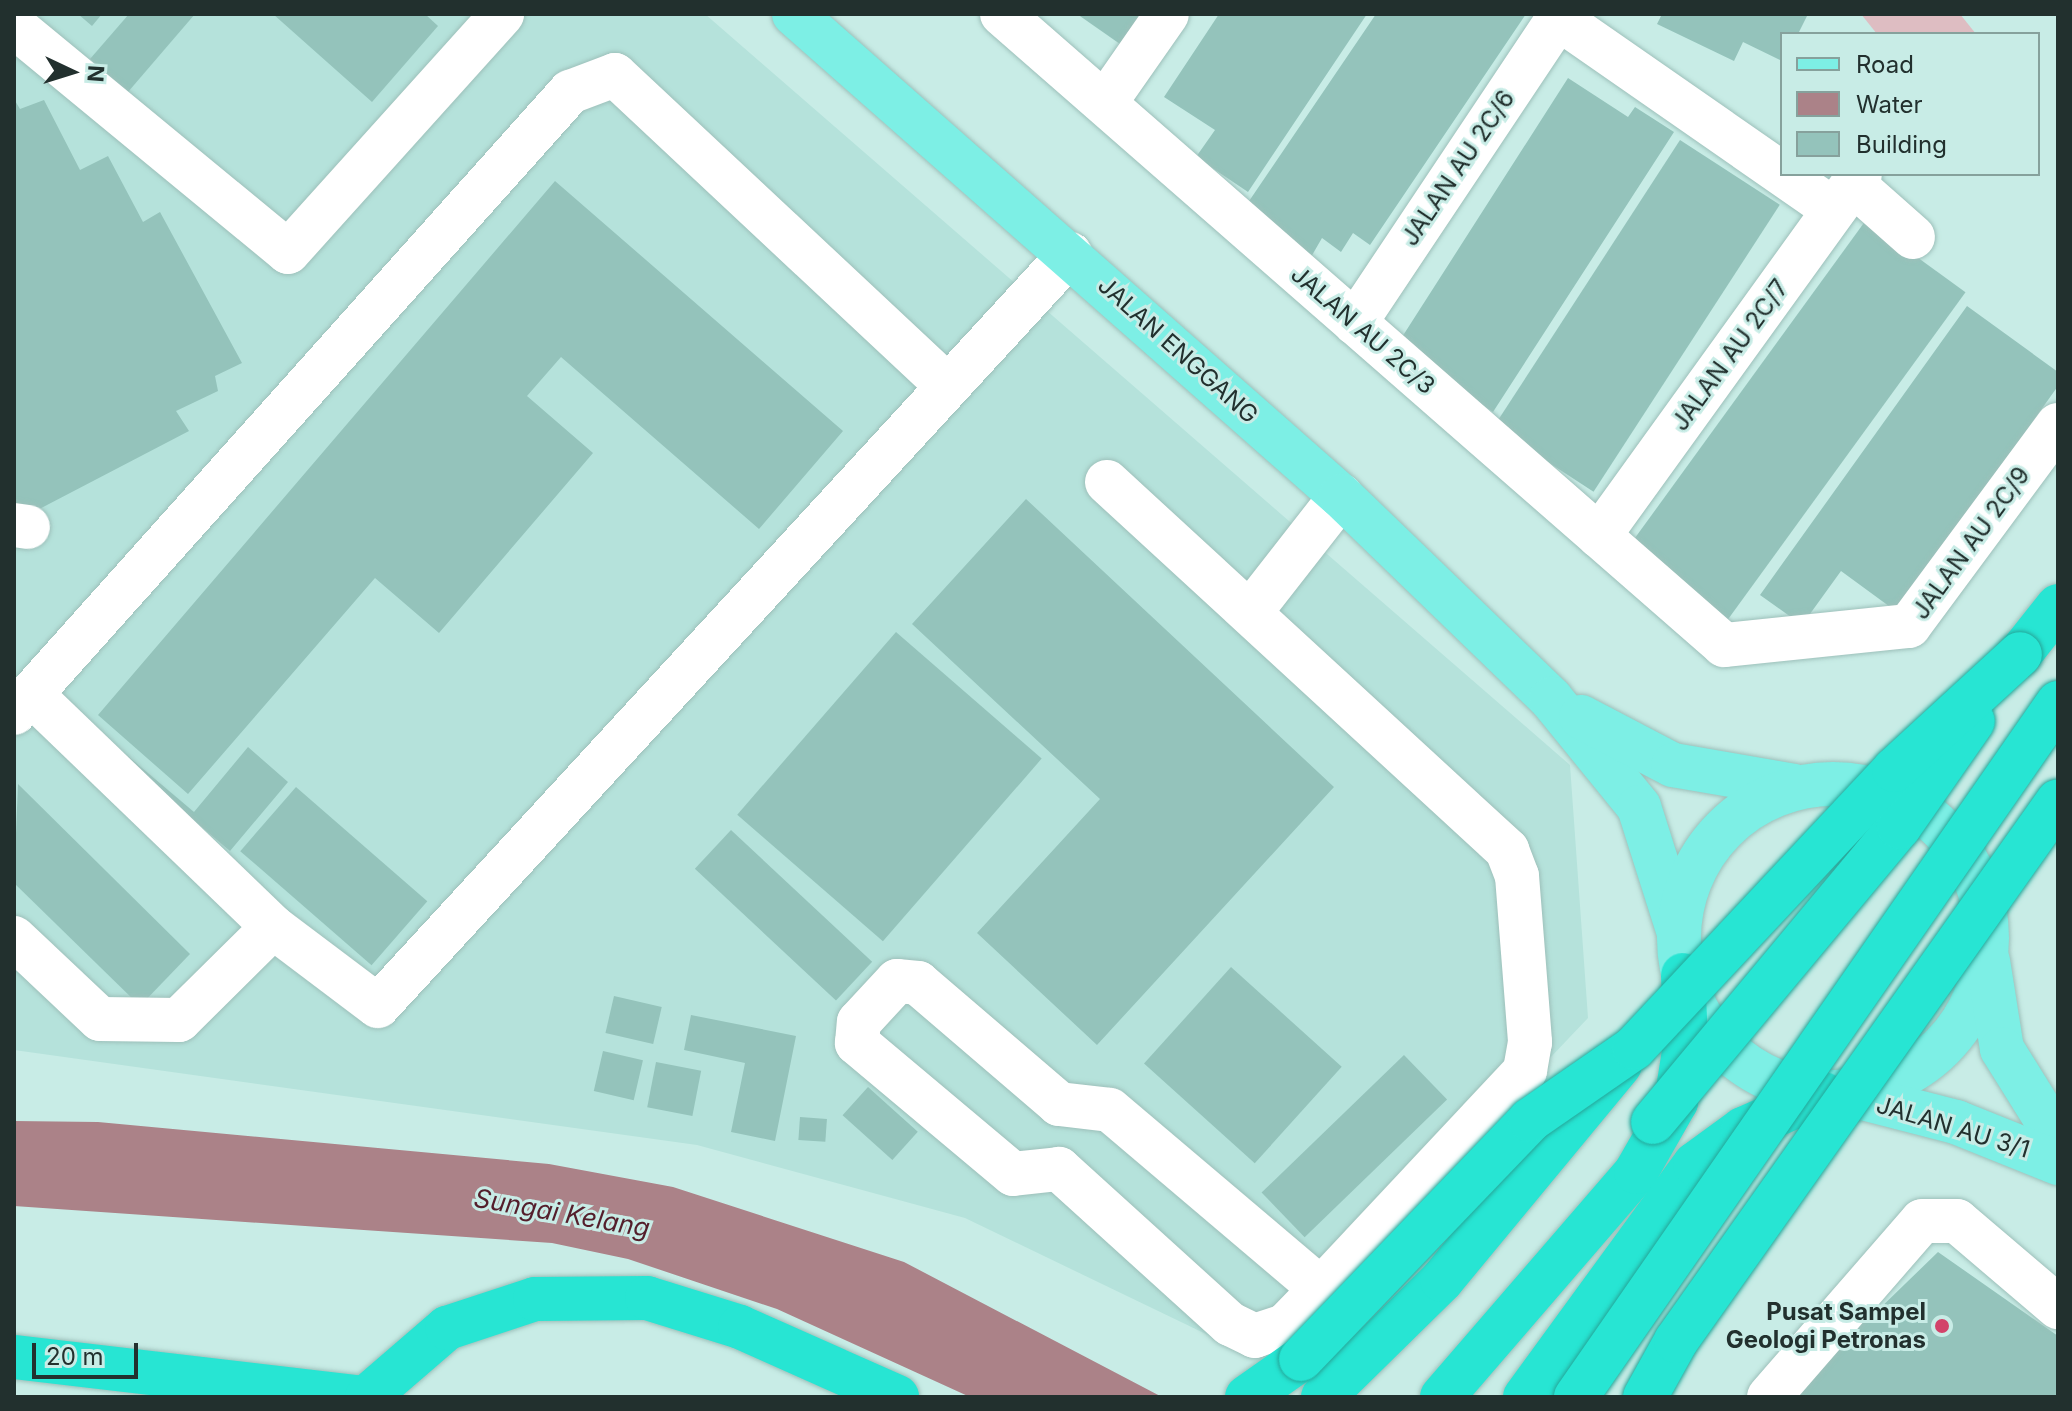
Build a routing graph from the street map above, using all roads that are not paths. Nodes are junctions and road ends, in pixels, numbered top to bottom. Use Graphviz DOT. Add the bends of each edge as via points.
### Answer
graph roads {
  1 [pos="502,14"];
  2 [pos="794,14"];
  3 [pos="1002,14"];
  4 [pos="1167,14"];
  5 [pos="1559,16"];
  6 [pos="14,26"];
  7 [pos="1105,103"];
  8 [pos="1780,149"];
  9 [pos="1826,176"];
  10 [pos="1849,190"];
  11 [pos="1913,237"];
  12 [pos="1070,254"];
  13 [pos="1355,323"];
  14 [pos="946,385"];
  15 [pos="2058,425"];
  16 [pos="1107,482"];
  17 [pos="1341,496"];
  18 [pos="1599,536"];
  19 [pos="2058,606"];
  20 [pos="1252,610"];
  21 [pos="1724,645"];
  22 [pos="2020,654"];
  23 [pos="1551,699"];
  24 [pos="2058,703"];
  25 [pos="23,704"];
  26 [pos="1795,786"];
  27 [pos="2058,801"];
  28 [pos="273,927"];
  29 [pos="1679,933"];
  30 [pos="14,938"];
  31 [pos="1987,955"];
  32 [pos="1683,975"];
  33 [pos="1634,1048"];
  34 [pos="1835,1094"];
  35 [pos="2058,1139"];
  36 [pos="2058,1163"];
  37 [pos="1321,1289"];
  38 [pos="2058,1307"];
  39 [pos="14,1357"];
  40 [pos="356,1397"];
  41 [pos="367,1397"];
  42 [pos="897,1397"];
  43 [pos="1247,1397"];
  44 [pos="1323,1397"];
  45 [pos="1423,1397"];
  46 [pos="1442,1397"];
  47 [pos="1525,1397"];
  48 [pos="1576,1397"];
  49 [pos="1645,1397"];
  50 [pos="1769,1397"];
  1 -- 6 [label="street" via="288,252"];
  2 -- 12 [label="main road, JALAN ENGGANG"];
  3 -- 7 [label="street, JALAN AU 2C/3"];
  4 -- 7 [label="street"];
  5 -- 8 [label="street"];
  5 -- 13 [label="street, JALAN AU 2C/6"];
  7 -- 13 [label="street, JALAN AU 2C/3"];
  9 -- 10 [label="street"];
  10 -- 11 [label="street"];
  10 -- 18 [label="street, JALAN AU 2C/7"];
  12 -- 14 [label="street"];
  12 -- 17 [label="main road, JALAN ENGGANG"];
  13 -- 18 [label="street, JALAN AU 2C/3"];
  14 -- 25 [label="street" via="615,75 570,92"];
  14 -- 28 [label="street" via="378,1006"];
  15 -- 21 [label="street, JALAN AU 2C/9" via="1909,626"];
  16 -- 20 [label="street"];
  17 -- 20 [label="street"];
  17 -- 23 [label="main road, JALAN ENGGANG"];
  18 -- 21 [label="street, JALAN AU 2C/3"];
  19 -- 22 [label="highway"];
  20 -- 37 [label="street" via="1507,850 1517,876 1530,1042 1525,1071"];
  22 -- 33 [label="highway, bridge" via="1894,770"];
  22 -- 45 [label="highway, bridge" via="1899,827"];
  23 -- 26 [label="main road, JALAN ENGGANG" via="1673,765"];
  23 -- 29 [label="main road, JALAN ENGGANG" via="1639,807"];
  24 -- 48 [label="highway, bridge"];
  25 -- 28 [label="street"];
  26 -- 29 [label="main road" via="1749,806 1712,840 1688,884"];
  26 -- 31 [label="main road" via="1856,784 1892,793 1935,820 1967,858 1985,905"];
  27 -- 49 [label="highway, bridge" via="1676,1341"];
  28 -- 30 [label="street" via="179,1020 100,1019"];
  29 -- 32 [label="main road, JALAN AU 3/1"];
  31 -- 34 [label="main road" via="1976,997 1954,1034 1923,1064"];
  31 -- 35 [label="main road, JALAN AU 3/1" via="2002,1049"];
  32 -- 34 [label="main road, JALAN AU 3/1" via="1699,1016 1726,1049 1760,1075"];
  32 -- 46 [label="highway" via="1686,1039 1669,1114 1636,1172"];
  33 -- 43 [label="highway, bridge" via="1530,1120 1301,1359"];
  33 -- 44 [label="highway, bridge" via="1442,1280"];
  34 -- 36 [label="main road, JALAN AU 3/1" via="1956,1122"];
  34 -- 47 [label="highway" via="1743,1129 1695,1164"];
  37 -- 37 [label="street" via="1271,1336 1230,1324 1059,1169 1013,1174 857,1043 859,1022 897,981 918,983 1059,1104 1110,1110"];
  38 -- 50 [label="street" via="1957,1221 1922,1221"];
  39 -- 40 [label="highway"];
  41 -- 42 [label="highway" via="447,1328 535,1299 631,1298 740,1327"];
}
